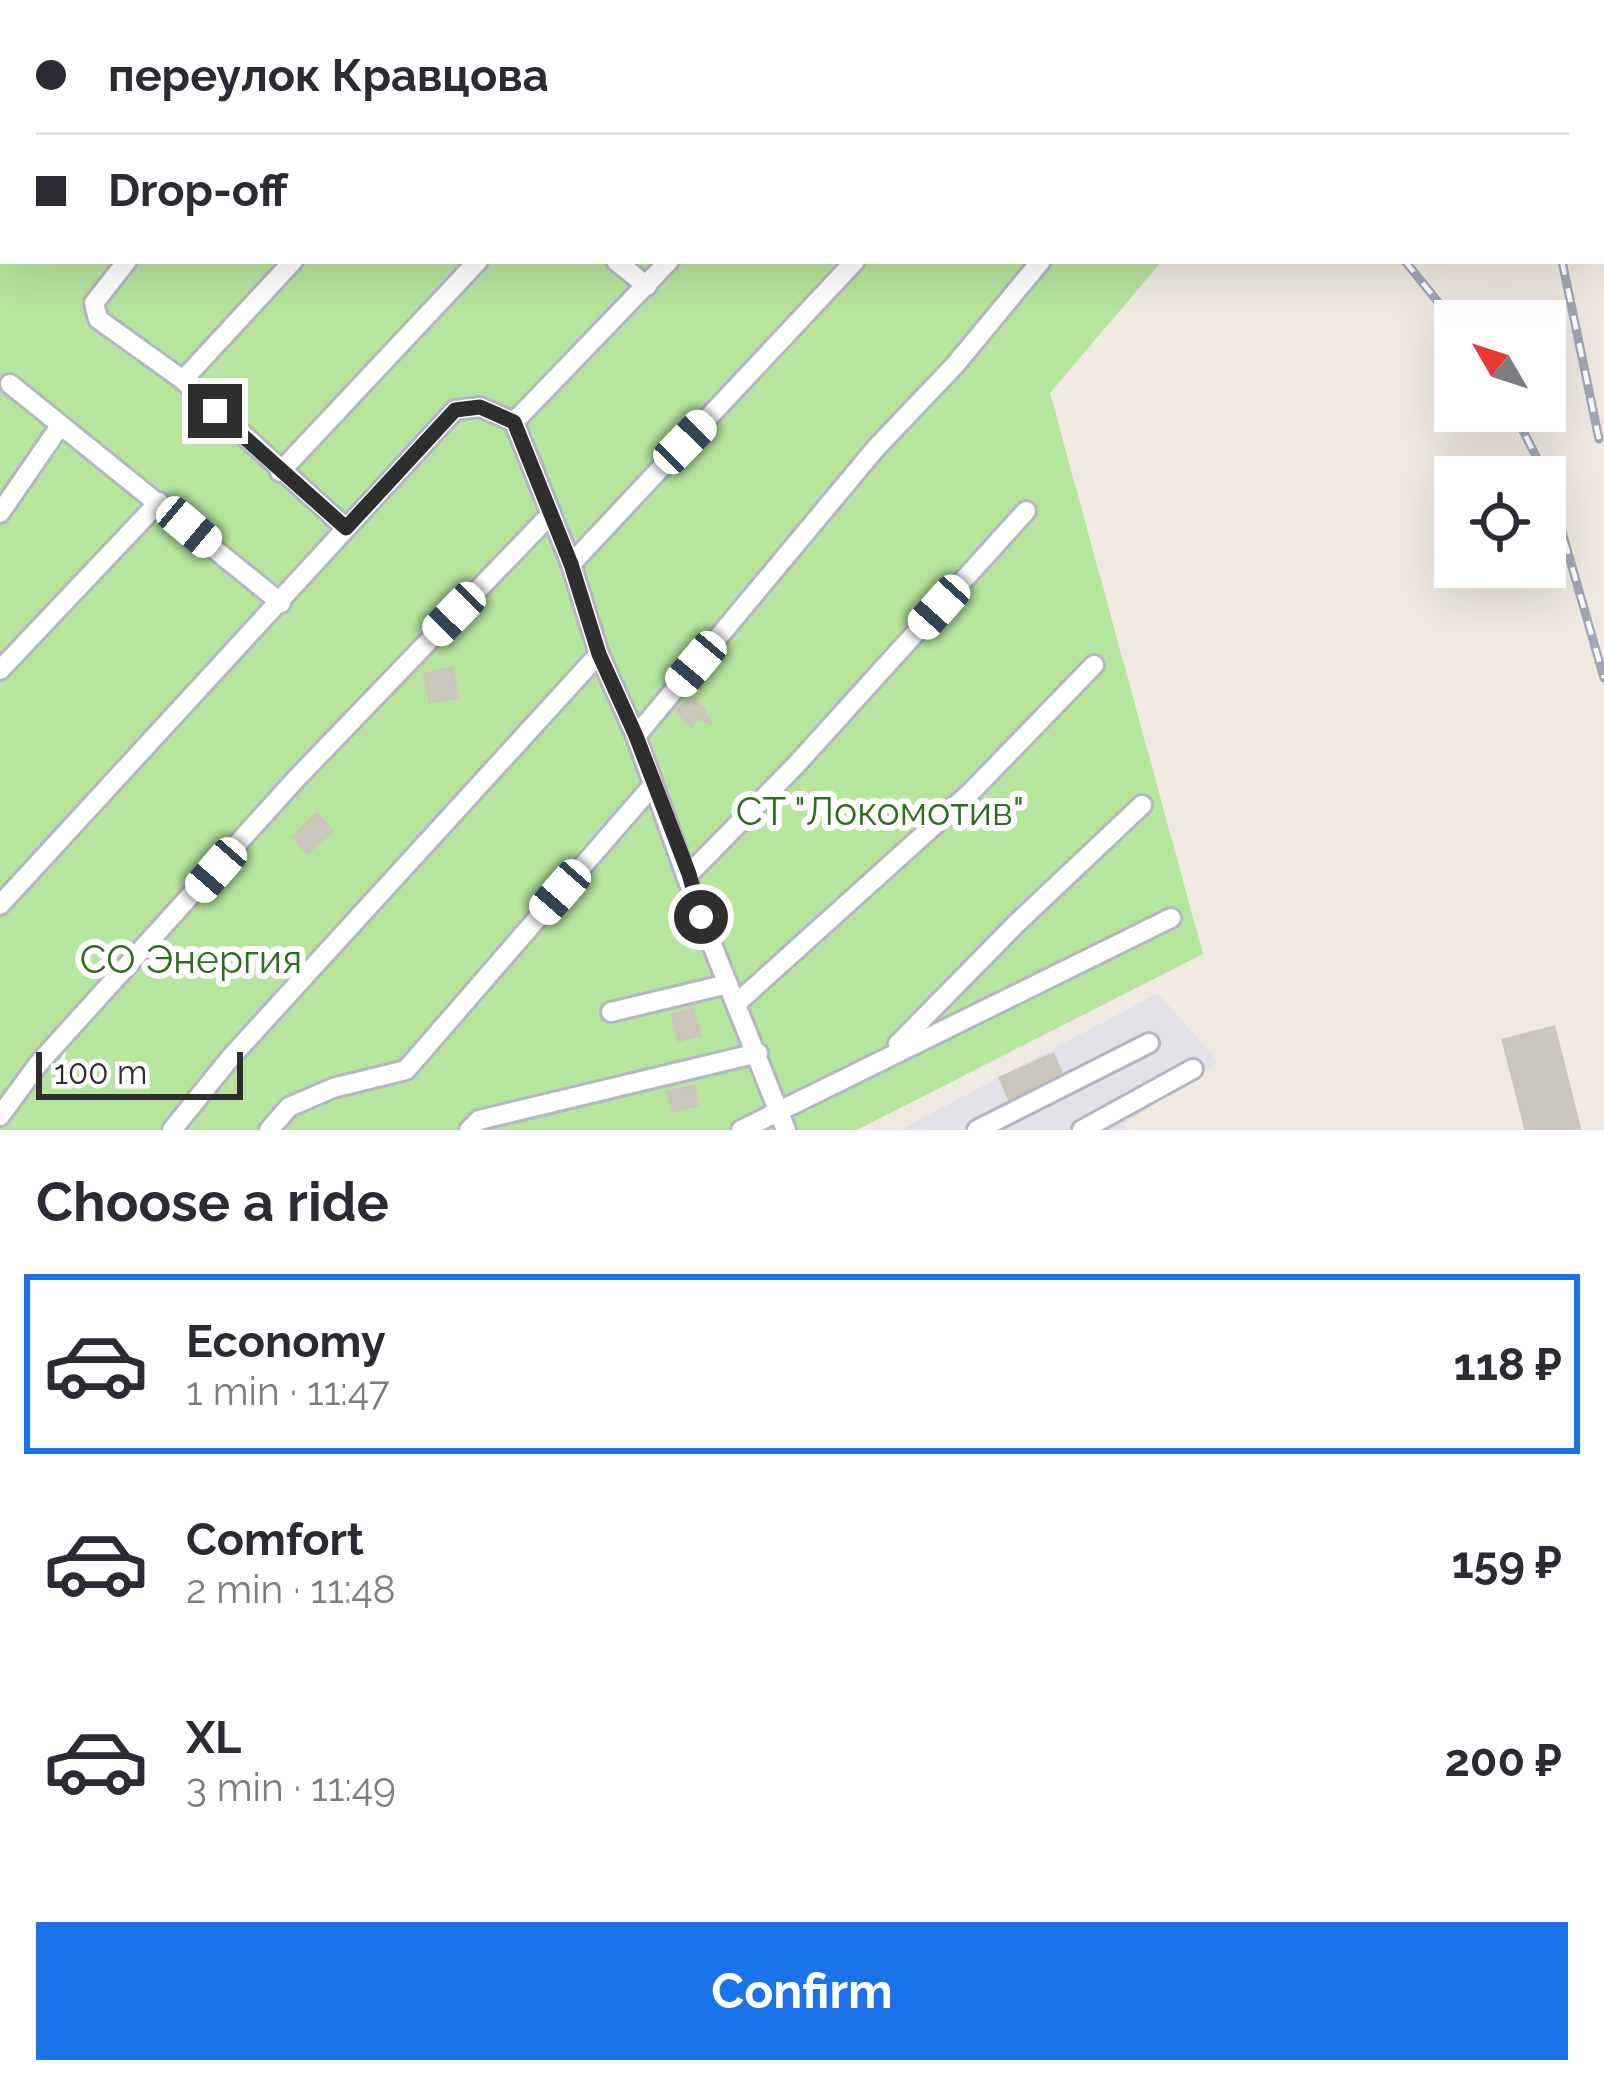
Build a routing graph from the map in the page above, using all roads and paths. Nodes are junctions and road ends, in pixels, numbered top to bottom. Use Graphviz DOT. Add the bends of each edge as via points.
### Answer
graph roads {
  1 [pos="103,264"];
  2 [pos="124,264"];
  3 [pos="290,264"];
  4 [pos="475,264"];
  5 [pos="620,264"];
  6 [pos="666,264"];
  7 [pos="852,264"];
  8 [pos="1039,264"];
  9 [pos="647,286"];
  10 [pos="103,287"];
  11 [pos="183,380"];
  12 [pos="10,384"];
  13 [pos="514,422"];
  14 [pos="60,426"];
  15 [pos="280,472"];
  16 [pos="159,502"];
  17 [pos="1026,511"];
  18 [pos="0,513"];
  19 [pos="550,515"];
  20 [pos="346,528"];
  21 [pos="571,564"];
  22 [pos="280,603"];
  23 [pos="599,654"];
  24 [pos="1094,665"];
  25 [pos="0,670"];
  26 [pos="636,736"];
  27 [pos="653,785"];
  28 [pos="1142,805"];
  29 [pos="689,874"];
  30 [pos="0,905"];
  31 [pos="1171,918"];
  32 [pos="728,985"];
  33 [pos="737,1004"];
  34 [pos="611,1012"];
  35 [pos="1149,1042"];
  36 [pos="758,1053"];
  37 [pos="887,1056"];
  38 [pos="1193,1070"];
  39 [pos="0,1116"];
  40 [pos="783,1121"];
  41 [pos="172,1130"];
  42 [pos="269,1130"];
  43 [pos="469,1130"];
  44 [pos="741,1130"];
  45 [pos="977,1130"];
  46 [pos="1082,1130"];
  1 -- 10 [label="street"];
  2 -- 10 [label="street"];
  3 -- 11 [label="street"];
  4 -- 15 [label="street"];
  5 -- 9 [label="street"];
  6 -- 9 [label="street"];
  7 -- 21 [label="street"];
  8 -- 26 [label="street"];
  9 -- 13 [label="street"];
  10 -- 11 [label="street" via="94,303 98,319"];
  11 -- 15 [label="street"];
  12 -- 14 [label="street"];
  13 -- 19 [label="street"];
  13 -- 20 [label="street" via="480,407 455,410"];
  14 -- 16 [label="street"];
  14 -- 18 [label="street"];
  15 -- 20 [label="street"];
  16 -- 22 [label="street"];
  16 -- 25 [label="street"];
  17 -- 29 [label="street"];
  19 -- 21 [label="street"];
  19 -- 39 [label="street" via="295,780"];
  20 -- 22 [label="street"];
  21 -- 23 [label="street"];
  22 -- 30 [label="street"];
  23 -- 26 [label="street"];
  23 -- 41 [label="street"];
  24 -- 33 [label="street" via="970,793"];
  26 -- 27 [label="street"];
  27 -- 29 [label="street"];
  27 -- 42 [label="street" via="406,1070 333,1088 290,1107"];
  28 -- 37 [label="street"];
  29 -- 32 [label="street"];
  31 -- 37 [label="street"];
  32 -- 33 [label="street"];
  32 -- 34 [label="street"];
  33 -- 36 [label="street"];
  35 -- 45 [label="street"];
  36 -- 40 [label="street"];
  36 -- 43 [label="street" via="479,1120"];
  37 -- 40 [label="street"];
  38 -- 46 [label="street"];
  40 -- 44 [label="street"];
}
